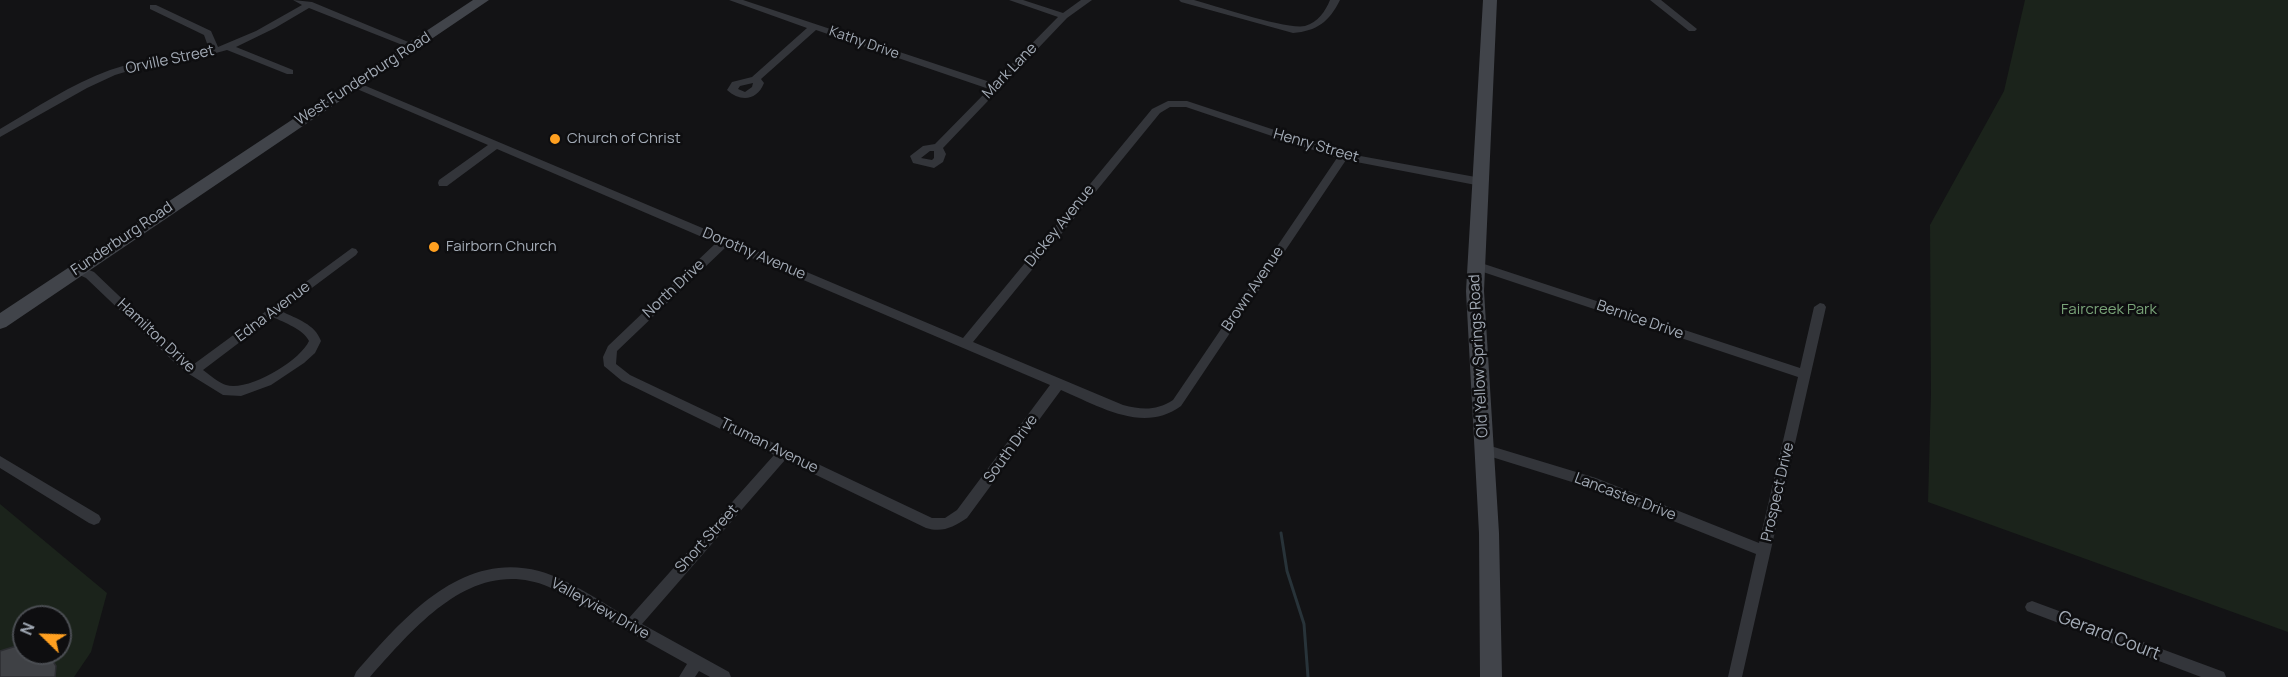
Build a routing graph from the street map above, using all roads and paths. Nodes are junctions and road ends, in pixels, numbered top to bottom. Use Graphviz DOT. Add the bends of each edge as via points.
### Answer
graph roads {
  1 [pos="298,0"];
  2 [pos="482,0"];
  3 [pos="734,0"];
  4 [pos="776,0"];
  5 [pos="1014,0"];
  6 [pos="1087,0"];
  7 [pos="1335,0"];
  8 [pos="1490,0"];
  9 [pos="1655,0"];
  10 [pos="1189,1"];
  11 [pos="309,4"];
  12 [pos="153,7"];
  13 [pos="764,10"];
  14 [pos="1064,16"];
  15 [pos="815,27"];
  16 [pos="1692,29"];
  17 [pos="413,46"];
  18 [pos="229,47"];
  19 [pos="215,51"];
  20 [pos="290,72"];
  21 [pos="755,79"];
  22 [pos="354,84"];
  23 [pos="994,87"];
  24 [pos="1156,111"];
  25 [pos="0,134"];
  26 [pos="496,144"];
  27 [pos="938,147"];
  28 [pos="1343,156"];
  29 [pos="244,158"];
  30 [pos="1481,182"];
  31 [pos="443,183"];
  32 [pos="725,241"];
  33 [pos="352,252"];
  34 [pos="1475,265"];
  35 [pos="77,269"];
  36 [pos="1820,307"];
  37 [pos="273,312"];
  38 [pos="0,322"];
  39 [pos="624,336"];
  40 [pos="965,343"];
  41 [pos="193,370"];
  42 [pos="1805,375"];
  43 [pos="1059,383"];
  44 [pos="1155,414"];
  45 [pos="1484,449"];
  46 [pos="784,453"];
  47 [pos="0,461"];
  48 [pos="962,514"];
  49 [pos="94,519"];
  50 [pos="1764,551"];
  51 [pos="2032,607"];
  52 [pos="631,626"];
  53 [pos="697,662"];
  54 [pos="361,677"];
  55 [pos="686,677"];
  56 [pos="724,677"];
  57 [pos="1491,677"];
  58 [pos="1736,677"];
  59 [pos="2219,677"];
  1 -- 11 [label="street"];
  2 -- 17 [label="street, West Funderburg Road"];
  3 -- 13 [label="street, Kathy Drive"];
  4 -- 13 [label="street"];
  5 -- 14 [label="street"];
  6 -- 14 [label="street, Mark Lane"];
  7 -- 10 [label="street" via="1325,20 1306,29 1280,28"];
  8 -- 30 [label="street, Old Yellow Springs Road"];
  9 -- 16 [label="street"];
  11 -- 17 [label="street"];
  11 -- 18 [label="street, Orville Street" via="269,29"];
  12 -- 19 [label="street" via="208,33"];
  13 -- 15 [label="street, Kathy Drive"];
  14 -- 23 [label="street, Mark Lane"];
  15 -- 21 [label="street"];
  15 -- 23 [label="street, Kathy Drive"];
  17 -- 22 [label="street, West Funderburg Road"];
  18 -- 19 [label="street, Orville Street"];
  18 -- 20 [label="street"];
  19 -- 25 [label="street, Orville Street" via="112,73"];
  22 -- 26 [label="street, Dorothy Avenue"];
  22 -- 29 [label="street, West Funderburg Road"];
  23 -- 27 [label="street, Mark Lane"];
  24 -- 28 [label="street, Henry Street" via="1168,104 1187,104"];
  24 -- 40 [label="street, Dickey Avenue"];
  26 -- 31 [label="street"];
  26 -- 32 [label="street, Dorothy Avenue"];
  28 -- 30 [label="street, Henry Street"];
  28 -- 44 [label="street, Brown Avenue" via="1177,403"];
  29 -- 35 [label="street, Funderburg Road"];
  30 -- 34 [label="street, Old Yellow Springs Road"];
  32 -- 39 [label="street, North Drive"];
  32 -- 40 [label="street, Dorothy Avenue"];
  33 -- 37 [label="street, Edna Avenue"];
  34 -- 42 [label="street, Bernice Drive"];
  34 -- 45 [label="street, Old Yellow Springs Road"];
  35 -- 38 [label="street, Funderburg Road"];
  35 -- 41 [label="street, Hamilton Drive" via="90,275"];
  36 -- 42 [label="street, Prospect Drive"];
  37 -- 41 [label="street, Edna Avenue"];
  37 -- 41 [label="street, Hamilton Drive" via="305,328 315,341 311,350 284,372 253,387 231,392 218,389"];
  39 -- 46 [label="street, Truman Avenue" via="609,357 613,370"];
  40 -- 43 [label="street, Dorothy Avenue"];
  42 -- 50 [label="street, Prospect Drive"];
  43 -- 44 [label="street, Dorothy Avenue" via="1130,413"];
  43 -- 48 [label="street, South Drive"];
  45 -- 50 [label="street, Lancaster Drive" via="1591,482"];
  45 -- 57 [label="street, Old Yellow Springs Road" via="1490,533"];
  46 -- 48 [label="street, Truman Avenue" via="931,524 947,524"];
  46 -- 52 [label="street, Short Street"];
  47 -- 49 [label="street"];
  50 -- 58 [label="street, Prospect Drive"];
  51 -- 59 [label="street, Gerard Court"];
  52 -- 53 [label="street, Valleyview Drive"];
  52 -- 54 [label="street, Valleyview Drive" via="547,580 524,574 490,575 466,583 432,603"];
  53 -- 55 [label="street"];
  53 -- 56 [label="street, Valleyview Drive"];
}
